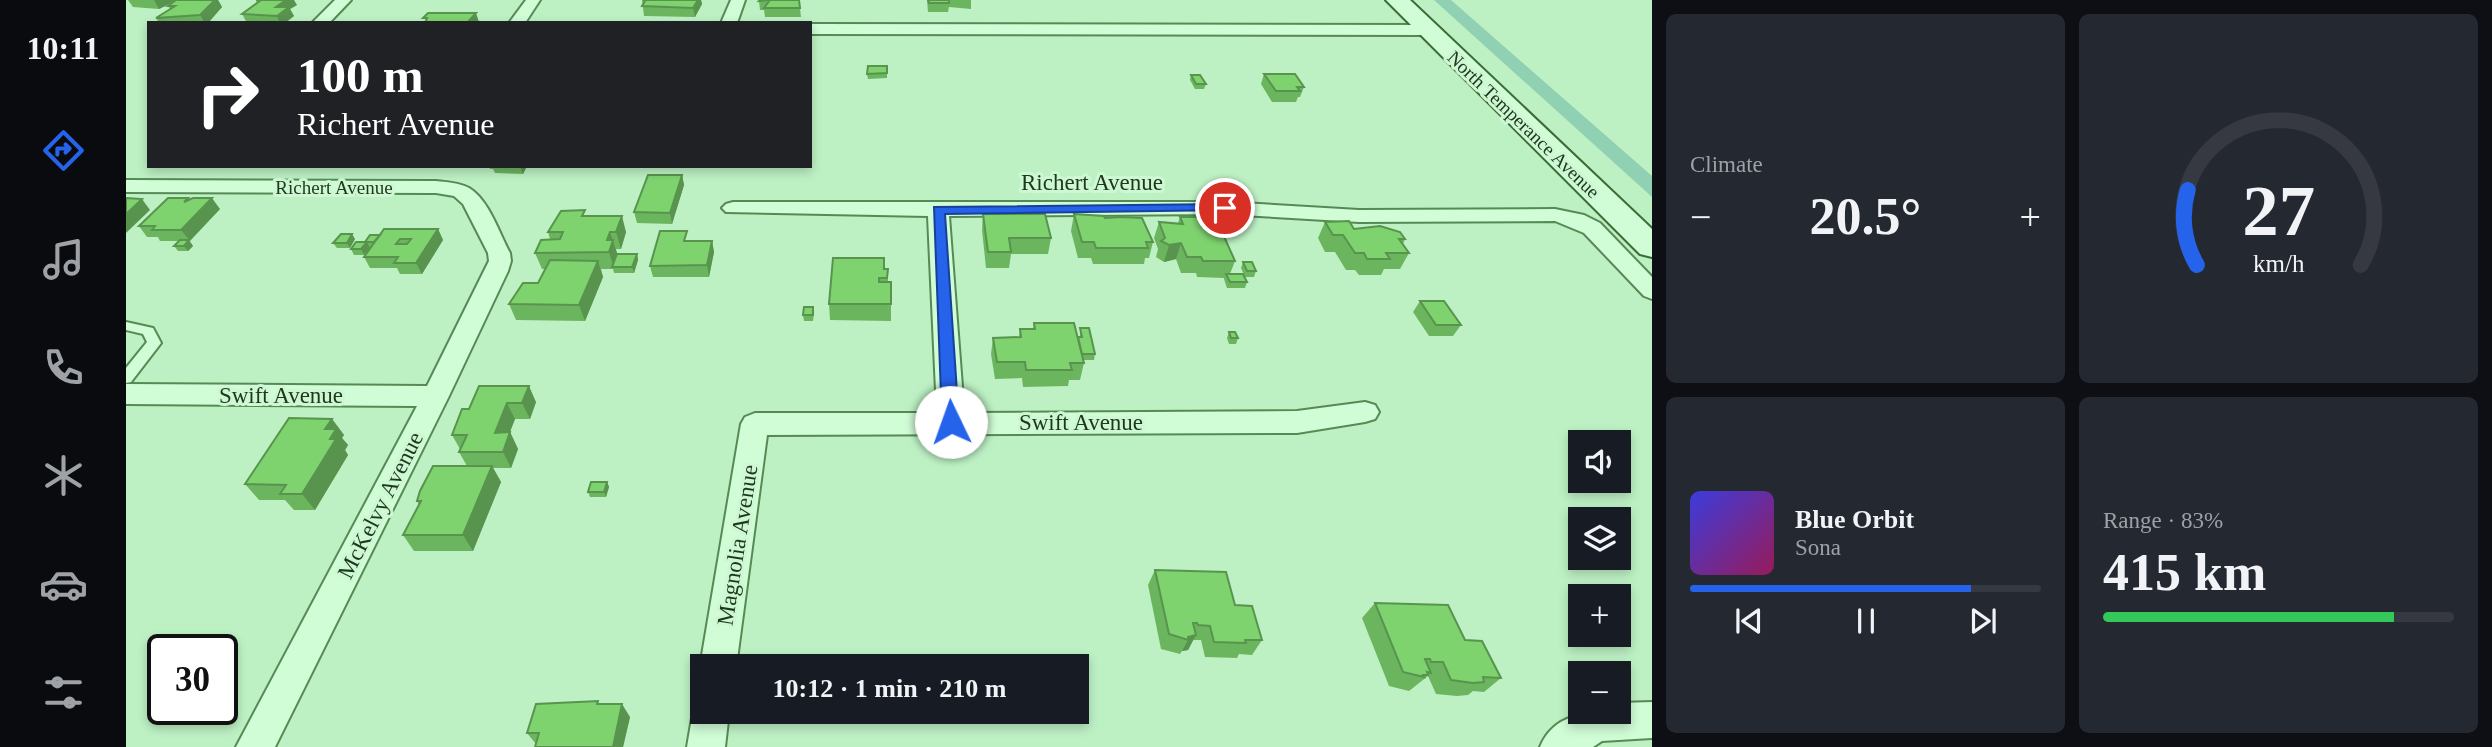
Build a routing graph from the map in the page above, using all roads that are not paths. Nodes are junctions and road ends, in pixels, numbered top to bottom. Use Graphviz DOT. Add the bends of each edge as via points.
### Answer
graph roads {
  1 [pos="344,0"];
  2 [pos="533,0"];
  3 [pos="737,0"];
  4 [pos="1396,0"];
  5 [pos="1420,0"];
  6 [pos="322,21"];
  7 [pos="518,21"];
  8 [pos="730,21"];
  9 [pos="812,29"];
  10 [pos="1428,30"];
  11 [pos="126,186"];
  12 [pos="733,208"];
  13 [pos="938,210"];
  14 [pos="1652,215"];
  15 [pos="1652,247"];
  16 [pos="500,261"];
  17 [pos="1652,291"];
  18 [pos="126,326"];
  19 [pos="126,378"];
  20 [pos="126,394"];
  21 [pos="436,396"];
  22 [pos="1364,412"];
  23 [pos="951,422"];
  24 [pos="755,424"];
  25 [pos="720,654"];
  26 [pos="1652,720"];
  27 [pos="709,724"];
  28 [pos="255,747"];
  29 [pos="706,747"];
  30 [pos="1559,747"];
  1 -- 6 [label="street"];
  2 -- 7 [label="street"];
  3 -- 8 [label="street"];
  4 -- 10 [label="main road, North Temperance Avenue"];
  5 -- 14 [label="main road, North Temperance Avenue"];
  9 -- 10 [label="street"];
  10 -- 15 [label="main road, North Temperance Avenue"];
  11 -- 16 [label="street, Richert Avenue" via="436,187 460,191 472,201"];
  12 -- 13 [label="street, Richert Avenue"];
  13 -- 17 [label="street, Richert Avenue" via="1225,208 1360,216 1555,215 1592,228"];
  13 -- 23 [label="street"];
  16 -- 21 [label="street, McKelvy Avenue"];
  18 -- 19 [label="lane" via="147,329 154,342"];
  20 -- 21 [label="street, Swift Avenue"];
  21 -- 28 [label="street, McKelvy Avenue"];
  22 -- 23 [label="street, Swift Avenue" via="1297,422"];
  23 -- 24 [label="street, Swift Avenue"];
  24 -- 25 [label="street, Magnolia Avenue"];
  26 -- 30 [label="street" via="1597,723"];
  27 -- 29 [label="street"];
}
